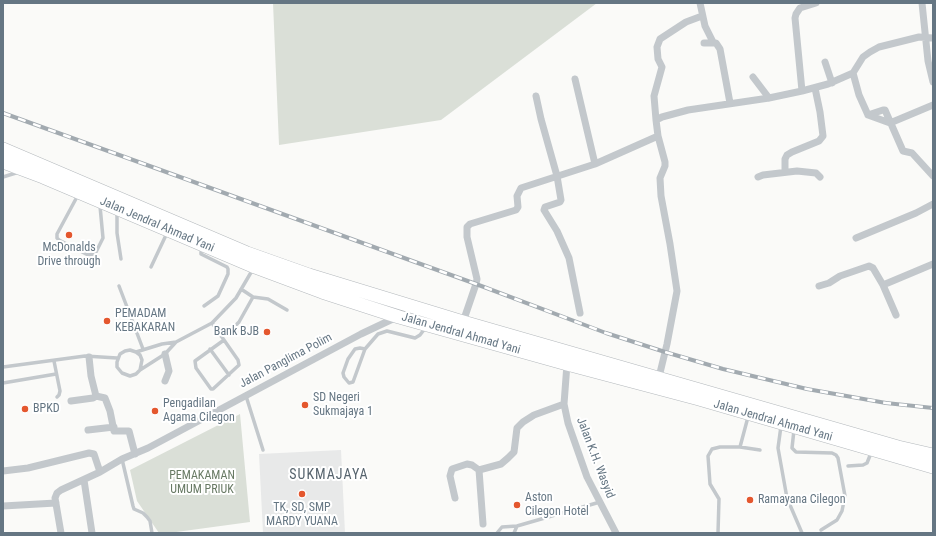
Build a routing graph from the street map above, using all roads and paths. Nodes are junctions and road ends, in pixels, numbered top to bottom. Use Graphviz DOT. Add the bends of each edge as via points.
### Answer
graph roads {
  1 [pos="700,3"];
  2 [pos="816,3"];
  3 [pos="922,3"];
  4 [pos="702,16"];
  5 [pos="930,37"];
  6 [pos="713,42"];
  7 [pos="704,43"];
  8 [pos="825,62"];
  9 [pos="853,73"];
  10 [pos="753,77"];
  11 [pos="575,79"];
  12 [pos="832,82"];
  13 [pos="933,82"];
  14 [pos="815,88"];
  15 [pos="802,91"];
  16 [pos="536,96"];
  17 [pos="769,98"];
  18 [pos="730,103"];
  19 [pos="933,106"];
  20 [pos="656,120"];
  21 [pos="890,123"];
  22 [pos="658,136"];
  23 [pos="3,150"];
  24 [pos="3,162"];
  25 [pos="595,164"];
  26 [pos="24,170"];
  27 [pos="786,172"];
  28 [pos="557,176"];
  29 [pos="933,176"];
  30 [pos="3,177"];
  31 [pos="758,177"];
  32 [pos="820,177"];
  33 [pos="80,193"];
  34 [pos="100,201"];
  35 [pos="933,204"];
  36 [pos="117,208"];
  37 [pos="168,230"];
  38 [pos="856,238"];
  39 [pos="204,245"];
  40 [pos="121,259"];
  41 [pos="257,262"];
  42 [pos="933,264"];
  43 [pos="151,267"];
  44 [pos="883,285"];
  45 [pos="119,286"];
  46 [pos="819,286"];
  47 [pos="241,289"];
  48 [pos="252,297"];
  49 [pos="204,306"];
  50 [pos="287,310"];
  51 [pos="580,313"];
  52 [pos="896,315"];
  53 [pos="399,317"];
  54 [pos="463,322"];
  55 [pos="212,323"];
  56 [pos="428,325"];
  57 [pos="221,336"];
  58 [pos="224,340"];
  59 [pos="176,342"];
  60 [pos="143,349"];
  61 [pos="210,349"];
  62 [pos="365,349"];
  63 [pos="136,352"];
  64 [pos="165,354"];
  65 [pos="89,357"];
  66 [pos="117,358"];
  67 [pos="54,361"];
  68 [pos="567,364"];
  69 [pos="3,367"];
  70 [pos="140,370"];
  71 [pos="56,374"];
  72 [pos="229,374"];
  73 [pos="659,377"];
  74 [pos="165,381"];
  75 [pos="3,383"];
  76 [pos="245,395"];
  77 [pos="96,396"];
  78 [pos="56,397"];
  79 [pos="71,401"];
  80 [pos="564,404"];
  81 [pos="749,414"];
  82 [pos="781,423"];
  83 [pos="114,427"];
  84 [pos="794,427"];
  85 [pos="88,430"];
  86 [pos="740,447"];
  87 [pos="263,450"];
  88 [pos="760,450"];
  89 [pos="872,450"];
  90 [pos="135,454"];
  91 [pos="933,454"];
  92 [pos="122,459"];
  93 [pos="848,466"];
  94 [pos="933,467"];
  95 [pos="479,470"];
  96 [pos="3,471"];
  97 [pos="100,472"];
  98 [pos="84,480"];
  99 [pos="455,498"];
  100 [pos="600,502"];
  101 [pos="56,503"];
  102 [pos="3,506"];
  103 [pos="483,524"];
  104 [pos="517,526"];
  105 [pos="820,530"];
  106 [pos="613,532"];
  107 [pos="61,533"];
  108 [pos="92,533"];
  109 [pos="152,533"];
  110 [pos="497,533"];
  111 [pos="514,533"];
  112 [pos="718,533"];
  113 [pos="802,533"];
  1 -- 4 [label="street"];
  2 -- 15 [label="street" via="804,5 795,18"];
  3 -- 5 [label="street"];
  4 -- 6 [label="street"];
  4 -- 20 [label="street" via="686,22 660,39 657,47 662,67 654,96"];
  5 -- 9 [label="street" via="879,47 863,58"];
  5 -- 13 [label="street" via="928,61"];
  6 -- 7 [label="street"];
  6 -- 18 [label="street" via="720,49"];
  8 -- 12 [label="street"];
  9 -- 12 [label="street"];
  9 -- 21 [label="street" via="868,115 884,110"];
  10 -- 17 [label="street"];
  11 -- 25 [label="street"];
  12 -- 14 [label="street"];
  14 -- 15 [label="street"];
  14 -- 27 [label="street" via="823,136 819,141 788,155 785,159"];
  15 -- 17 [label="street"];
  16 -- 28 [label="street"];
  17 -- 18 [label="street"];
  18 -- 20 [label="street" via="688,110"];
  19 -- 21 [label="street"];
  20 -- 22 [label="street"];
  21 -- 29 [label="street" via="903,150 912,153"];
  22 -- 25 [label="street"];
  22 -- 73 [label="street" via="665,162 660,178 661,196 677,291"];
  23 -- 41 [label="highway, Jalan Jendral Ahmad Yani"];
  24 -- 26 [label="highway, Jalan Jendral Ahmad Yani"];
  25 -- 28 [label="street"];
  26 -- 30 [label="lane"];
  26 -- 33 [label="highway, Jalan Jendral Ahmad Yani"];
  27 -- 31 [label="street"];
  27 -- 32 [label="street" via="816,173"];
  28 -- 51 [label="street" via="561,201 544,210 569,258"];
  28 -- 54 [label="street" via="521,188 517,196 516,210 466,227 477,278"];
  33 -- 34 [label="highway, Jalan Jendral Ahmad Yani"];
  33 -- 34 [label="lane" via="57,238 88,255 96,252 102,238"];
  34 -- 36 [label="highway, Jalan Jendral Ahmad Yani"];
  35 -- 38 [label="street"];
  36 -- 37 [label="highway, Jalan Jendral Ahmad Yani"];
  36 -- 40 [label="lane"];
  37 -- 39 [label="highway, Jalan Jendral Ahmad Yani"];
  37 -- 43 [label="lane"];
  39 -- 41 [label="highway, Jalan Jendral Ahmad Yani"];
  39 -- 49 [label="lane" via="201,254 227,266 228,269 218,296"];
  41 -- 47 [label="lane"];
  41 -- 53 [label="highway, Jalan Jendral Ahmad Yani" via="322,292"];
  41 -- 54 [label="highway, Jalan Jendral Ahmad Yani" via="309,275"];
  42 -- 44 [label="street"];
  44 -- 46 [label="street" via="869,266"];
  44 -- 52 [label="street"];
  45 -- 60 [label="lane"];
  47 -- 48 [label="lane"];
  47 -- 55 [label="lane" via="236,298"];
  48 -- 50 [label="lane" via="268,298"];
  48 -- 57 [label="lane" via="239,322"];
  53 -- 56 [label="highway, Jalan Jendral Ahmad Yani"];
  53 -- 76 [label="street, Jalan Panglima Polim" via="361,334"];
  54 -- 73 [label="highway, Jalan Jendral Ahmad Yani"];
  55 -- 57 [label="lane"];
  55 -- 59 [label="lane"];
  56 -- 62 [label="lane" via="415,338 387,331 378,334"];
  56 -- 68 [label="highway, Jalan Jendral Ahmad Yani"];
  57 -- 58 [label="lane"];
  58 -- 61 [label="lane"];
  58 -- 72 [label="lane" via="239,362"];
  59 -- 60 [label="lane"];
  59 -- 64 [label="lane"];
  60 -- 63 [label="lane"];
  61 -- 72 [label="lane"];
  61 -- 72 [label="lane" via="195,361 194,365 208,387 213,389"];
  62 -- 62 [label="lane" via="356,377 349,383 343,373 348,359 355,348"];
  63 -- 66 [label="lane" via="125,351"];
  63 -- 70 [label="lane" via="142,360"];
  64 -- 70 [label="lane"];
  64 -- 74 [label="street" via="169,371"];
  65 -- 66 [label="lane"];
  65 -- 67 [label="lane"];
  65 -- 77 [label="street"];
  66 -- 70 [label="lane" via="117,367 122,373 130,376"];
  67 -- 69 [label="lane"];
  67 -- 71 [label="lane"];
  68 -- 80 [label="street, Jalan K.H. Wasyid"];
  68 -- 81 [label="highway, Jalan Jendral Ahmad Yani"];
  71 -- 75 [label="lane"];
  71 -- 78 [label="lane" via="60,391"];
  73 -- 91 [label="highway, Jalan Jendral Ahmad Yani" via="898,447"];
  76 -- 87 [label="lane"];
  76 -- 90 [label="street, Jalan Panglima Polim"];
  77 -- 79 [label="street"];
  77 -- 83 [label="street" via="105,398"];
  80 -- 95 [label="street" via="523,422 516,428 514,452 501,464"];
  80 -- 100 [label="street, Jalan K.H. Wasyid" via="576,447"];
  81 -- 82 [label="highway, Jalan Jendral Ahmad Yani"];
  81 -- 86 [label="lane"];
  82 -- 84 [label="highway, Jalan Jendral Ahmad Yani"];
  82 -- 113 [label="lane" via="778,448 787,498"];
  83 -- 85 [label="street"];
  83 -- 90 [label="street" via="114,431 129,431"];
  84 -- 89 [label="highway, Jalan Jendral Ahmad Yani"];
  84 -- 105 [label="lane" via="792,448 796,452 832,453 838,458 845,496 844,506 837,520"];
  86 -- 88 [label="lane"];
  86 -- 112 [label="lane" via="720,446 712,449 708,456 710,484 719,499"];
  89 -- 93 [label="lane" via="867,463"];
  89 -- 94 [label="highway, Jalan Jendral Ahmad Yani"];
  90 -- 92 [label="street, Jalan Panglima Polim"];
  92 -- 97 [label="street, Jalan Panglima Polim"];
  92 -- 109 [label="lane" via="134,509 148,517"];
  95 -- 99 [label="street" via="467,464 452,468 450,476"];
  95 -- 103 [label="street"];
  96 -- 97 [label="street" via="28,468 89,453 94,454"];
  97 -- 98 [label="street, Jalan Panglima Polim"];
  98 -- 101 [label="street, Jalan Panglima Polim" via="57,493"];
  98 -- 108 [label="street"];
  100 -- 104 [label="lane"];
  100 -- 106 [label="street, Jalan K.H. Wasyid"];
  101 -- 102 [label="street"];
  101 -- 107 [label="street"];
  104 -- 110 [label="lane" via="502,527"];
  104 -- 111 [label="lane"];
}
